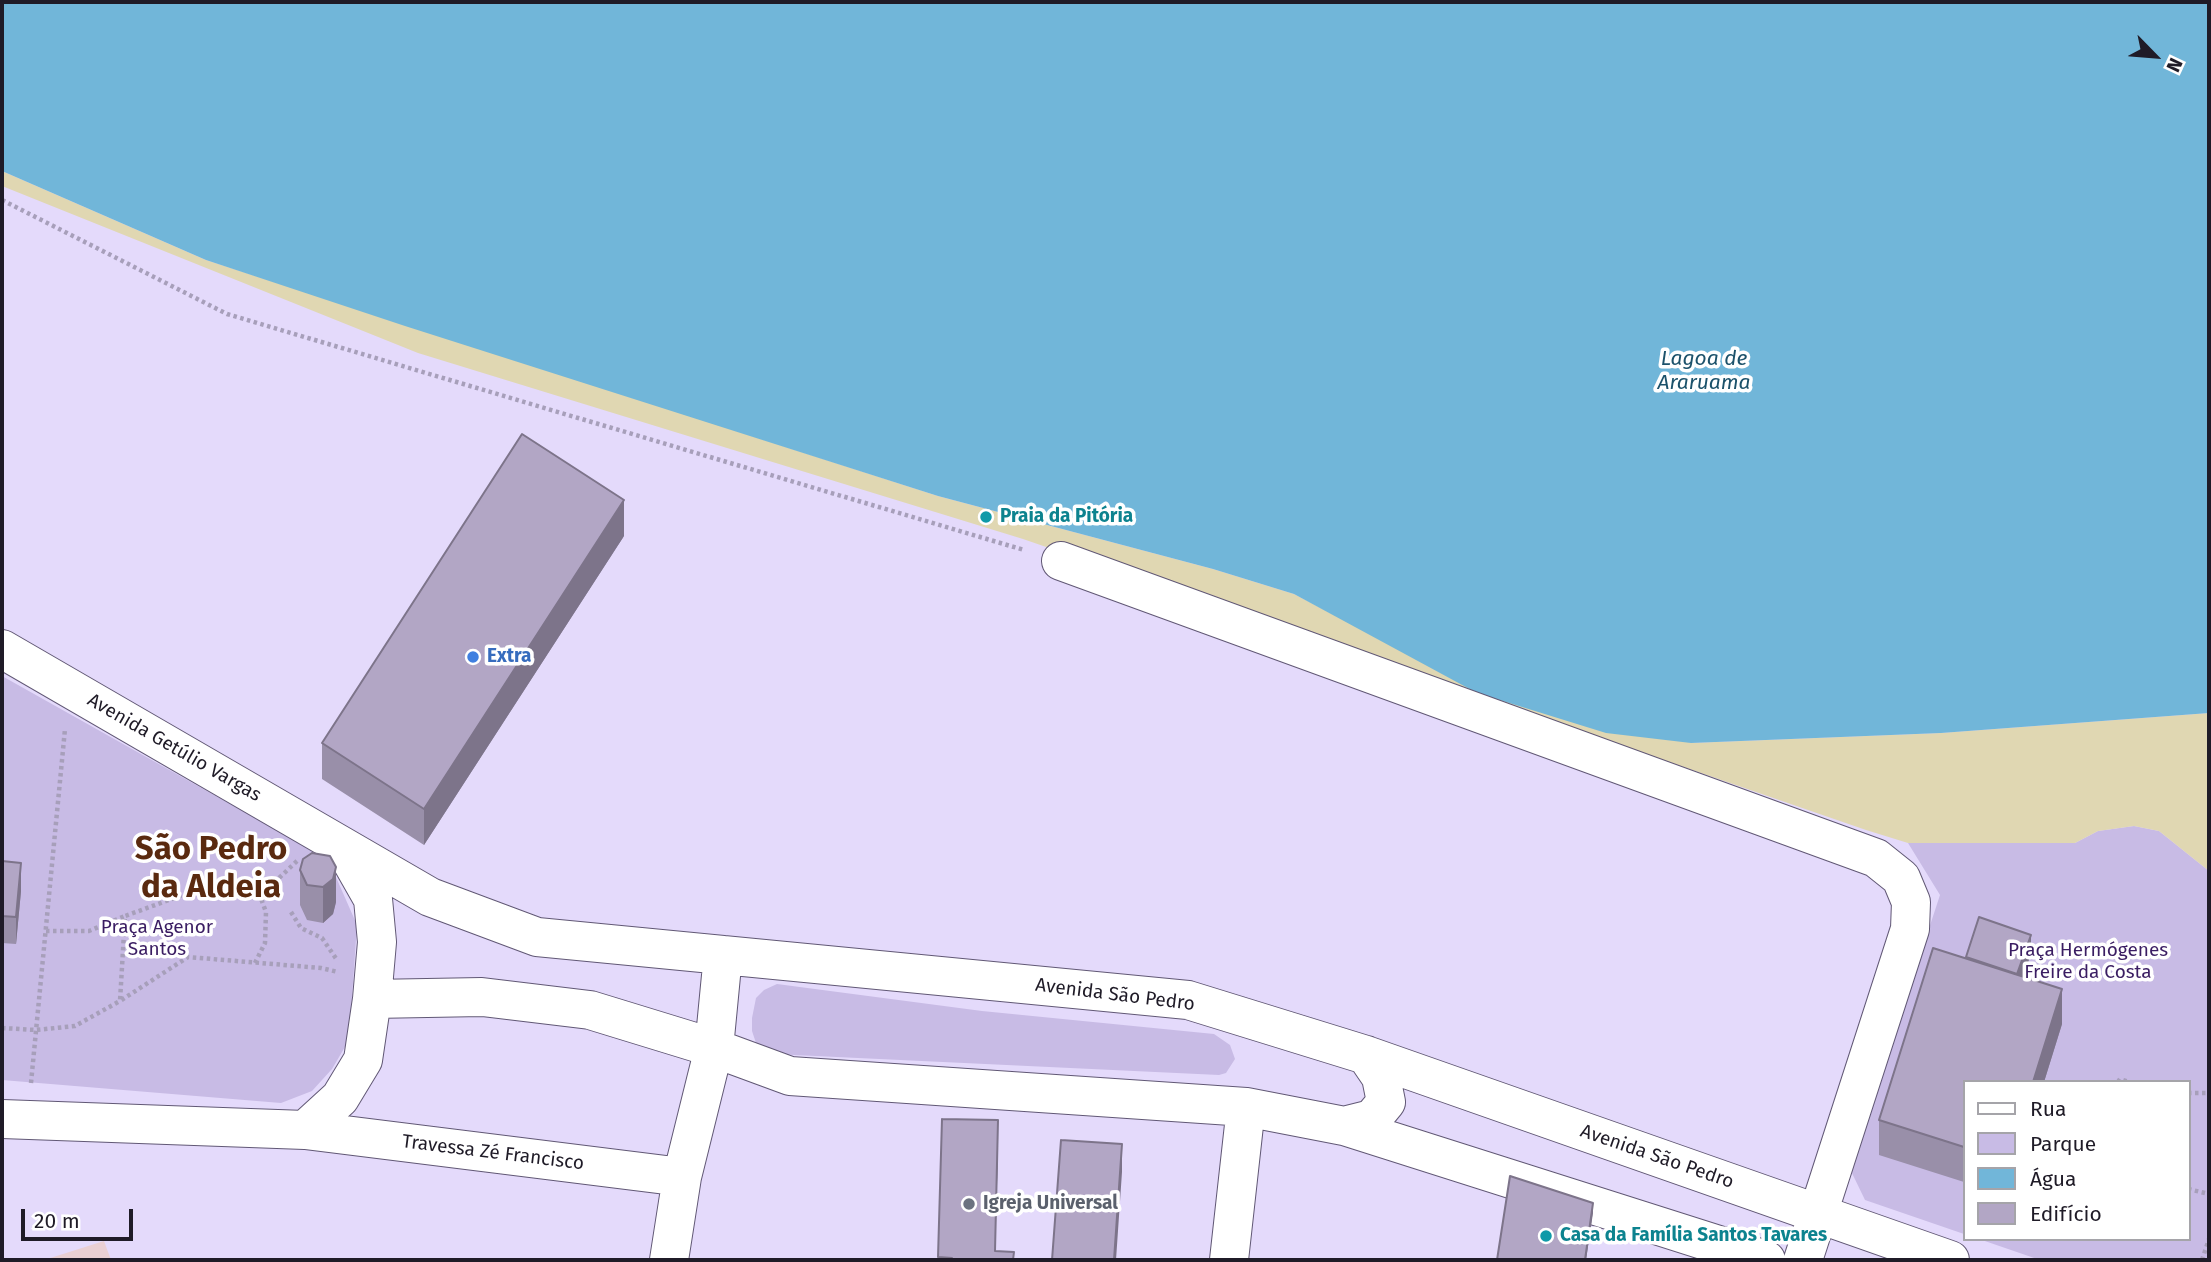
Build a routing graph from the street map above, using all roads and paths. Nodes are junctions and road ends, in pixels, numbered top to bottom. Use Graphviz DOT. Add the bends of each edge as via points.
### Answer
graph roads {
  1 [pos="2,200"];
  2 [pos="1061,561"];
  3 [pos="2,649"];
  4 [pos="69,687"];
  5 [pos="332,841"];
  6 [pos="260,895"];
  7 [pos="290,912"];
  8 [pos="125,916"];
  9 [pos="46,931"];
  10 [pos="723,955"];
  11 [pos="255,963"];
  12 [pos="372,999"];
  13 [pos="120,1001"];
  14 [pos="2,1028"];
  15 [pos="36,1030"];
  16 [pos="715,1048"];
  17 [pos="1366,1055"];
  18 [pos="2190,1093"];
  19 [pos="2209,1093"];
  20 [pos="1246,1107"];
  21 [pos="15,1120"];
  22 [pos="1344,1126"];
  23 [pos="305,1129"];
  24 [pos="682,1177"];
  25 [pos="2190,1189"];
  26 [pos="2209,1194"];
  27 [pos="1818,1214"];
  28 [pos="2209,1239"];
  29 [pos="669,1260"];
  30 [pos="1229,1260"];
  31 [pos="1766,1260"];
  32 [pos="1803,1260"];
  33 [pos="1950,1260"];
  34 [pos="2202,1260"];
  1 -- 2 [label="path" via="227,314"];
  2 -- 27 [label="street" via="1876,858 1901,878 1911,902 1910,929"];
  3 -- 4 [label="street, Avenida Getúlio Vargas"];
  4 -- 5 [label="street, Avenida Getúlio Vargas"];
  4 -- 9 [label="path"];
  5 -- 6 [label="path" via="295,864"];
  5 -- 10 [label="street, Avenida São Pedro" via="430,897 537,937"];
  5 -- 12 [label="street" via="373,899 377,943"];
  6 -- 8 [label="path" via="213,884"];
  6 -- 11 [label="path" via="266,912 265,943"];
  7 -- 11 [label="path" via="301,929 322,938 341,973"];
  8 -- 9 [label="path" via="89,931"];
  8 -- 13 [label="path"];
  9 -- 15 [label="path"];
  10 -- 16 [label="street"];
  10 -- 17 [label="street, Avenida São Pedro" via="1188,1000"];
  11 -- 13 [label="path" via="188,957"];
  12 -- 16 [label="street" via="482,997 590,1010"];
  12 -- 23 [label="street" via="363,1059 340,1098"];
  13 -- 15 [label="path" via="75,1026"];
  14 -- 15 [label="path"];
  15 -- 21 [label="path"];
  16 -- 20 [label="street" via="790,1076"];
  16 -- 24 [label="street"];
  17 -- 22 [label="street" via="1381,1077 1386,1102 1372,1119"];
  17 -- 27 [label="street, Avenida São Pedro"];
  18 -- 19 [label="path"];
  20 -- 22 [label="street"];
  20 -- 30 [label="street"];
  21 -- 23 [label="street, Travessa Zé Francisco"];
  22 -- 31 [label="street"];
  23 -- 24 [label="street, Travessa Zé Francisco"];
  24 -- 29 [label="street"];
  25 -- 26 [label="path"];
  27 -- 32 [label="street"];
  27 -- 33 [label="street, Avenida São Pedro"];
  28 -- 34 [label="path"];
}
